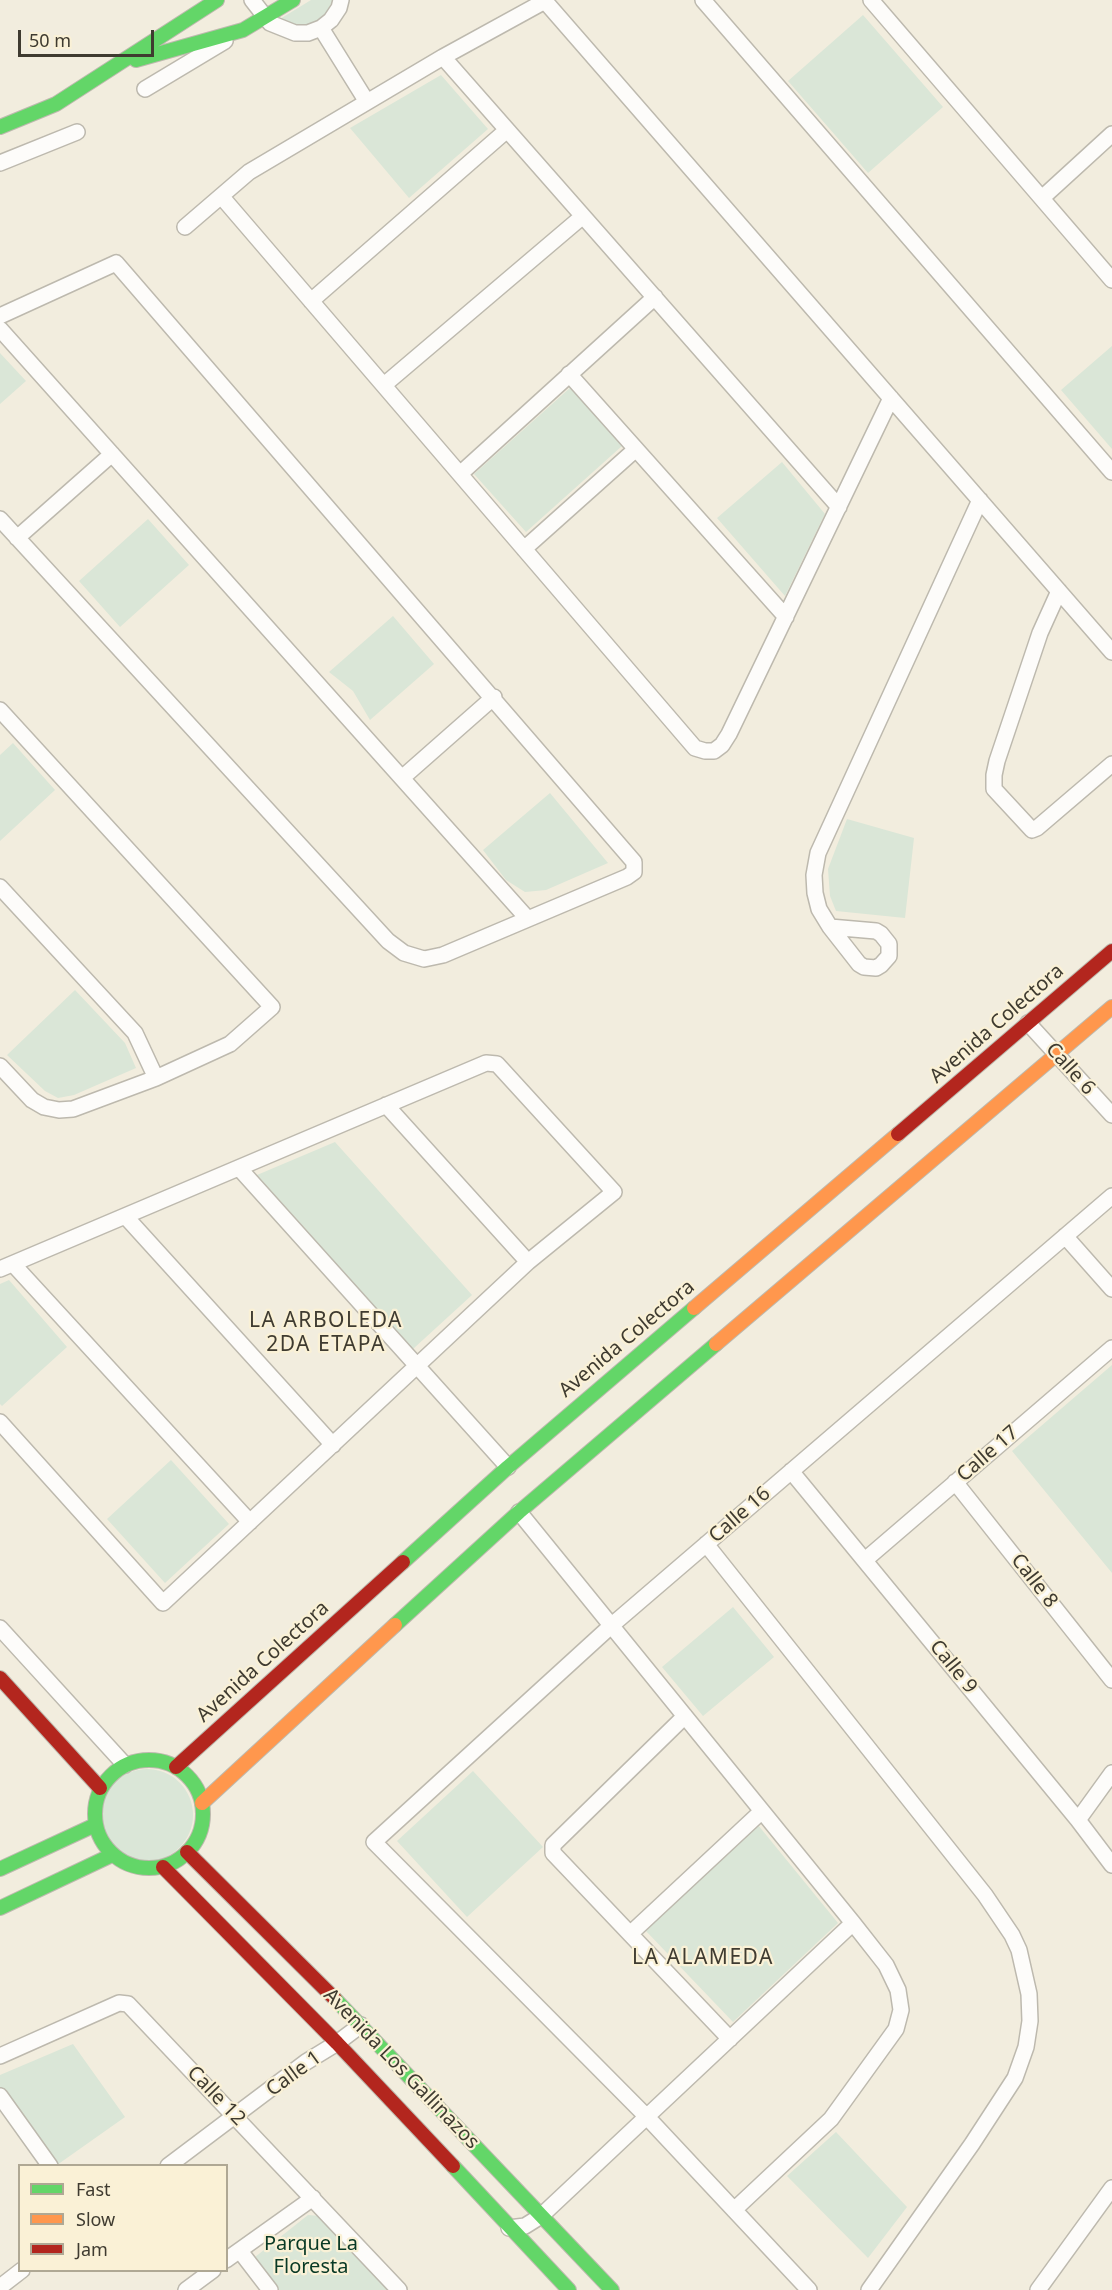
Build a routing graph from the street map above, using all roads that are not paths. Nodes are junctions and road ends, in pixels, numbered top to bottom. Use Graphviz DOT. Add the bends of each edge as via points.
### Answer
graph roads {
  1 [pos="218,0"];
  2 [pos="252,0"];
  3 [pos="293,0"];
  4 [pos="340,0"];
  5 [pos="545,0"];
  6 [pos="703,0"];
  7 [pos="871,0"];
  8 [pos="264,17"];
  9 [pos="321,28"];
  10 [pos="243,30"];
  11 [pos="443,57"];
  12 [pos="115,66"];
  13 [pos="145,89"];
  14 [pos="367,102"];
  15 [pos="0,127"];
  16 [pos="507,130"];
  17 [pos="77,132"];
  18 [pos="1112,134"];
  19 [pos="0,163"];
  20 [pos="221,196"];
  21 [pos="1042,198"];
  22 [pos="583,216"];
  23 [pos="186,227"];
  24 [pos="1112,280"];
  25 [pos="655,297"];
  26 [pos="311,301"];
  27 [pos="0,316"];
  28 [pos="0,328"];
  29 [pos="569,374"];
  30 [pos="384,385"];
  31 [pos="891,398"];
  32 [pos="636,449"];
  33 [pos="112,454"];
  34 [pos="1112,472"];
  35 [pos="460,474"];
  36 [pos="980,500"];
  37 [pos="839,507"];
  38 [pos="0,519"];
  39 [pos="17,538"];
  40 [pos="524,549"];
  41 [pos="1059,591"];
  42 [pos="786,617"];
  43 [pos="1112,652"];
  44 [pos="494,697"];
  45 [pos="0,710"];
  46 [pos="1112,764"];
  47 [pos="402,778"];
  48 [pos="0,887"];
  49 [pos="527,918"];
  50 [pos="830,927"];
  51 [pos="1112,951"];
  52 [pos="1112,1007"];
  53 [pos="1028,1023"];
  54 [pos="1057,1055"];
  55 [pos="0,1066"];
  56 [pos="156,1077"];
  57 [pos="386,1105"];
  58 [pos="1112,1115"];
  59 [pos="239,1168"];
  60 [pos="1112,1196"];
  61 [pos="126,1217"];
  62 [pos="1065,1236"];
  63 [pos="528,1262"];
  64 [pos="7,1267"];
  65 [pos="1112,1289"];
  66 [pos="1112,1348"];
  67 [pos="418,1366"];
  68 [pos="0,1422"];
  69 [pos="333,1445"];
  70 [pos="508,1467"];
  71 [pos="791,1471"];
  72 [pos="955,1482"];
  73 [pos="519,1512"];
  74 [pos="250,1522"];
  75 [pos="706,1544"];
  76 [pos="865,1560"];
  77 [pos="612,1625"];
  78 [pos="0,1628"];
  79 [pos="0,1678"];
  80 [pos="1112,1680"];
  81 [pos="685,1716"];
  82 [pos="125,1765"];
  83 [pos="176,1767"];
  84 [pos="1112,1773"];
  85 [pos="100,1788"];
  86 [pos="202,1803"];
  87 [pos="762,1811"];
  88 [pos="1078,1820"];
  89 [pos="95,1825"];
  90 [pos="187,1852"];
  91 [pos="112,1855"];
  92 [pos="1112,1865"];
  93 [pos="163,1867"];
  94 [pos="0,1869"];
  95 [pos="0,1908"];
  96 [pos="853,1923"];
  97 [pos="630,1934"];
  98 [pos="361,2025"];
  99 [pos="730,2039"];
  100 [pos="338,2043"];
  101 [pos="0,2056"];
  102 [pos="0,2096"];
  103 [pos="237,2116"];
  104 [pos="647,2117"];
  105 [pos="49,2164"];
  106 [pos="171,2164"];
  107 [pos="1112,2188"];
  108 [pos="313,2198"];
  109 [pos="734,2210"];
  110 [pos="542,2216"];
  111 [pos="509,2228"];
  112 [pos="240,2251"];
  113 [pos="228,2259"];
  114 [pos="21,2272"];
  115 [pos="212,2272"];
  116 [pos="0,2287"];
  117 [pos="186,2290"];
  118 [pos="270,2290"];
  119 [pos="399,2290"];
  120 [pos="569,2290"];
  121 [pos="612,2290"];
  122 [pos="809,2290"];
  123 [pos="869,2290"];
  124 [pos="1038,2290"];
  1 -- 12 [label="street"];
  2 -- 8 [label="street"];
  3 -- 8 [label="street"];
  4 -- 9 [label="street" via="331,20"];
  5 -- 11 [label="street"];
  5 -- 31 [label="street"];
  6 -- 34 [label="street"];
  7 -- 21 [label="street"];
  8 -- 9 [label="street" via="282,30 295,33"];
  8 -- 10 [label="street"];
  9 -- 14 [label="street"];
  10 -- 12 [label="street"];
  10 -- 13 [label="street"];
  11 -- 14 [label="street"];
  11 -- 16 [label="street"];
  12 -- 15 [label="street" via="56,104"];
  14 -- 20 [label="street" via="249,172"];
  16 -- 22 [label="street"];
  16 -- 26 [label="street"];
  17 -- 19 [label="street"];
  18 -- 21 [label="street"];
  20 -- 23 [label="street"];
  20 -- 26 [label="street"];
  21 -- 24 [label="street"];
  22 -- 25 [label="street"];
  22 -- 30 [label="street"];
  25 -- 29 [label="street"];
  25 -- 37 [label="street"];
  26 -- 30 [label="street"];
  27 -- 44 [label="street" via="116,263"];
  28 -- 33 [label="street"];
  29 -- 32 [label="street"];
  29 -- 35 [label="street"];
  30 -- 35 [label="street"];
  31 -- 36 [label="street"];
  31 -- 37 [label="street"];
  32 -- 40 [label="street"];
  32 -- 42 [label="street"];
  33 -- 39 [label="street"];
  33 -- 47 [label="street"];
  35 -- 40 [label="street"];
  36 -- 41 [label="street"];
  36 -- 50 [label="street" via="818,854 814,893"];
  37 -- 42 [label="street"];
  38 -- 39 [label="street"];
  39 -- 49 [label="street" via="388,941 404,953 424,959 443,955"];
  40 -- 42 [label="street" via="695,748 705,751 714,751 729,734"];
  41 -- 43 [label="street"];
  41 -- 46 [label="street" via="1040,633 997,761 994,789 1032,830"];
  44 -- 47 [label="street"];
  44 -- 49 [label="street" via="634,862 634,872 627,877"];
  45 -- 56 [label="street" via="273,1007 231,1044"];
  47 -- 49 [label="street"];
  48 -- 56 [label="street" via="135,1033"];
  51 -- 53 [label="street, Avenida Colectora"];
  52 -- 54 [label="street"];
  53 -- 54 [label="street, Calle 6"];
  53 -- 70 [label="street, Avenida Colectora"];
  54 -- 58 [label="street, Calle 6"];
  54 -- 73 [label="street"];
  55 -- 56 [label="street" via="32,1100 59,1110 73,1109"];
  57 -- 59 [label="street"];
  57 -- 63 [label="street"];
  57 -- 63 [label="street" via="486,1063 497,1064 614,1192"];
  59 -- 61 [label="street"];
  59 -- 67 [label="street"];
  60 -- 62 [label="street, Calle 16"];
  61 -- 64 [label="street"];
  61 -- 69 [label="street"];
  62 -- 65 [label="street"];
  62 -- 71 [label="street, Calle 16"];
  63 -- 67 [label="street"];
  64 -- 74 [label="street"];
  66 -- 72 [label="street, Calle 17"];
  67 -- 69 [label="street"];
  67 -- 70 [label="street"];
  68 -- 74 [label="street" via="163,1603"];
  69 -- 74 [label="street"];
  70 -- 83 [label="street, Avenida Colectora"];
  71 -- 75 [label="street, Calle 16"];
  71 -- 76 [label="street, Calle 9"];
  72 -- 76 [label="street, Calle 17"];
  72 -- 80 [label="street, Calle 8"];
  73 -- 77 [label="street"];
  73 -- 86 [label="street"];
  75 -- 77 [label="street, Calle 16"];
  75 -- 123 [label="street" via="985,1895 1019,1950 1029,1994 1026,2047 1015,2078"];
  76 -- 88 [label="street, Calle 9"];
  77 -- 81 [label="street"];
  77 -- 104 [label="street, Calle 16" via="374,1842"];
  78 -- 82 [label="street"];
  79 -- 85 [label="street"];
  81 -- 87 [label="street"];
  81 -- 97 [label="street" via="553,1845 553,1853"];
  82 -- 83 [label="street" via="159,1760"];
  82 -- 85 [label="street"];
  83 -- 86 [label="street" via="190,1779"];
  84 -- 88 [label="street"];
  85 -- 89 [label="street" via="94,1806"];
  86 -- 90 [label="street" via="201,1830"];
  87 -- 96 [label="street"];
  87 -- 97 [label="street"];
  88 -- 92 [label="street, Calle 9"];
  89 -- 91 [label="street"];
  89 -- 94 [label="street"];
  90 -- 93 [label="street"];
  90 -- 98 [label="street, Avenida Los Gallinazos"];
  91 -- 93 [label="street" via="128,1865"];
  91 -- 95 [label="street"];
  93 -- 100 [label="street, Avenida Los Gallinazos"];
  96 -- 99 [label="street"];
  96 -- 109 [label="street" via="886,1965 898,1990 901,2010 896,2029 831,2119"];
  97 -- 99 [label="street"];
  98 -- 100 [label="street, Calle 1"];
  98 -- 110 [label="street, Avenida Los Gallinazos"];
  99 -- 104 [label="street"];
  100 -- 103 [label="street, Calle 1" via="306,2062"];
  100 -- 111 [label="street, Avenida Los Gallinazos"];
  101 -- 103 [label="street, Calle 12" via="119,2003 128,2004"];
  102 -- 105 [label="street"];
  103 -- 106 [label="street, Calle 1"];
  103 -- 108 [label="street, Calle 12"];
  104 -- 109 [label="street"];
  104 -- 110 [label="street"];
  107 -- 124 [label="street"];
  108 -- 112 [label="street"];
  108 -- 119 [label="street, Calle 12"];
  109 -- 122 [label="street"];
  110 -- 111 [label="street" via="525,2226"];
  110 -- 121 [label="street, Avenida Los Gallinazos"];
  111 -- 120 [label="street, Avenida Los Gallinazos"];
  112 -- 113 [label="street"];
  112 -- 118 [label="street"];
  114 -- 116 [label="street"];
  115 -- 117 [label="street"];
}
